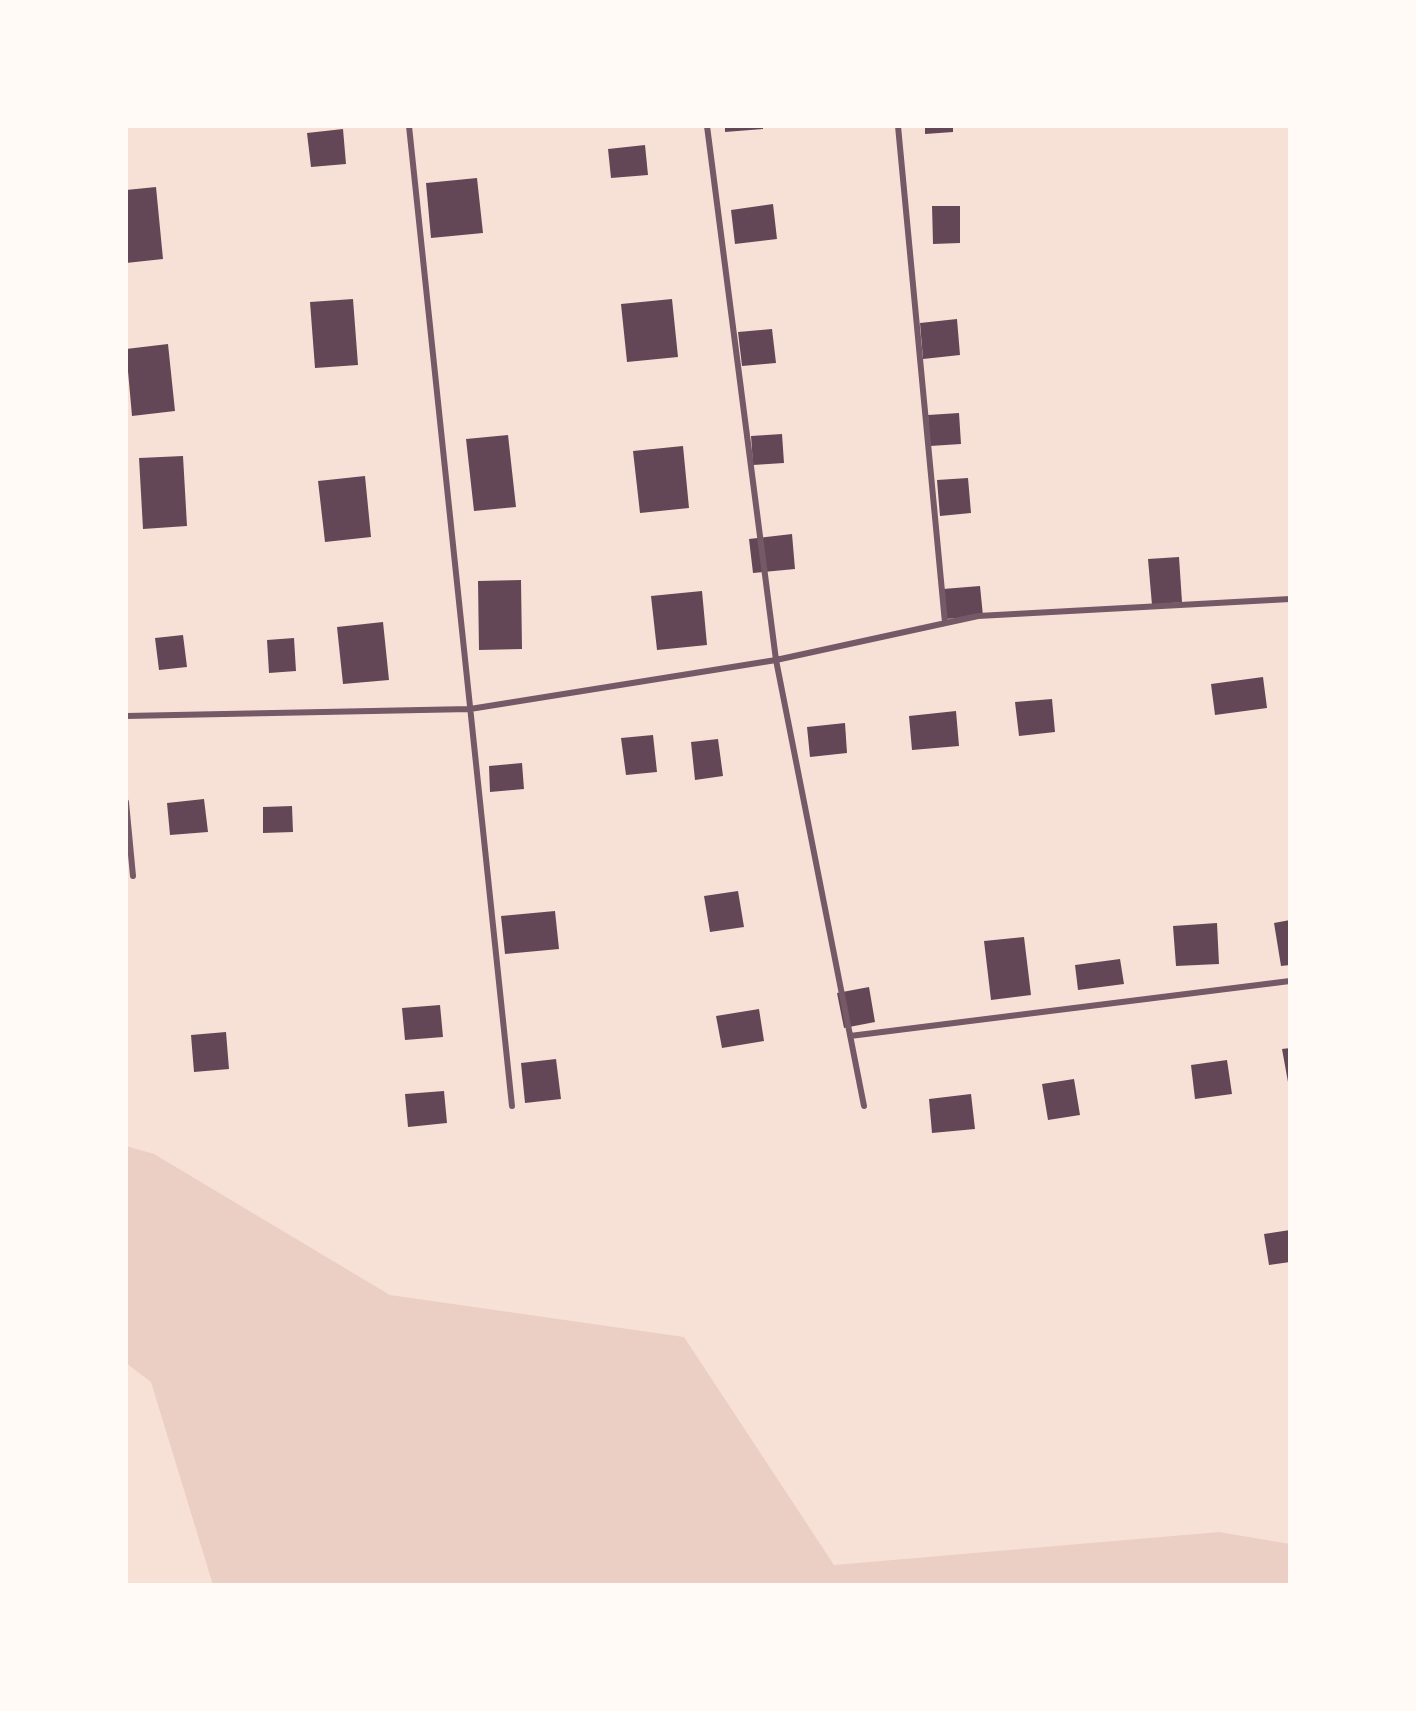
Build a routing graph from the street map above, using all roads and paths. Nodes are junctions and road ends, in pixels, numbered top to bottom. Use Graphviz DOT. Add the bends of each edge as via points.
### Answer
graph roads {
  1 [pos="409,126"];
  2 [pos="707,126"];
  3 [pos="898,126"];
  4 [pos="1290,599"];
  5 [pos="945,623"];
  6 [pos="776,660"];
  7 [pos="470,709"];
  8 [pos="126,716"];
  9 [pos="126,802"];
  10 [pos="133,876"];
  11 [pos="1290,981"];
  12 [pos="850,1036"];
  13 [pos="512,1106"];
  14 [pos="864,1106"];
  1 -- 7 [label="street"];
  2 -- 6 [label="street"];
  3 -- 5 [label="street"];
  4 -- 5 [label="street" via="978,616"];
  5 -- 6 [label="street"];
  6 -- 7 [label="street"];
  6 -- 12 [label="street"];
  7 -- 8 [label="street"];
  7 -- 13 [label="street"];
  9 -- 10 [label="street"];
  11 -- 12 [label="street"];
  12 -- 14 [label="street"];
}
